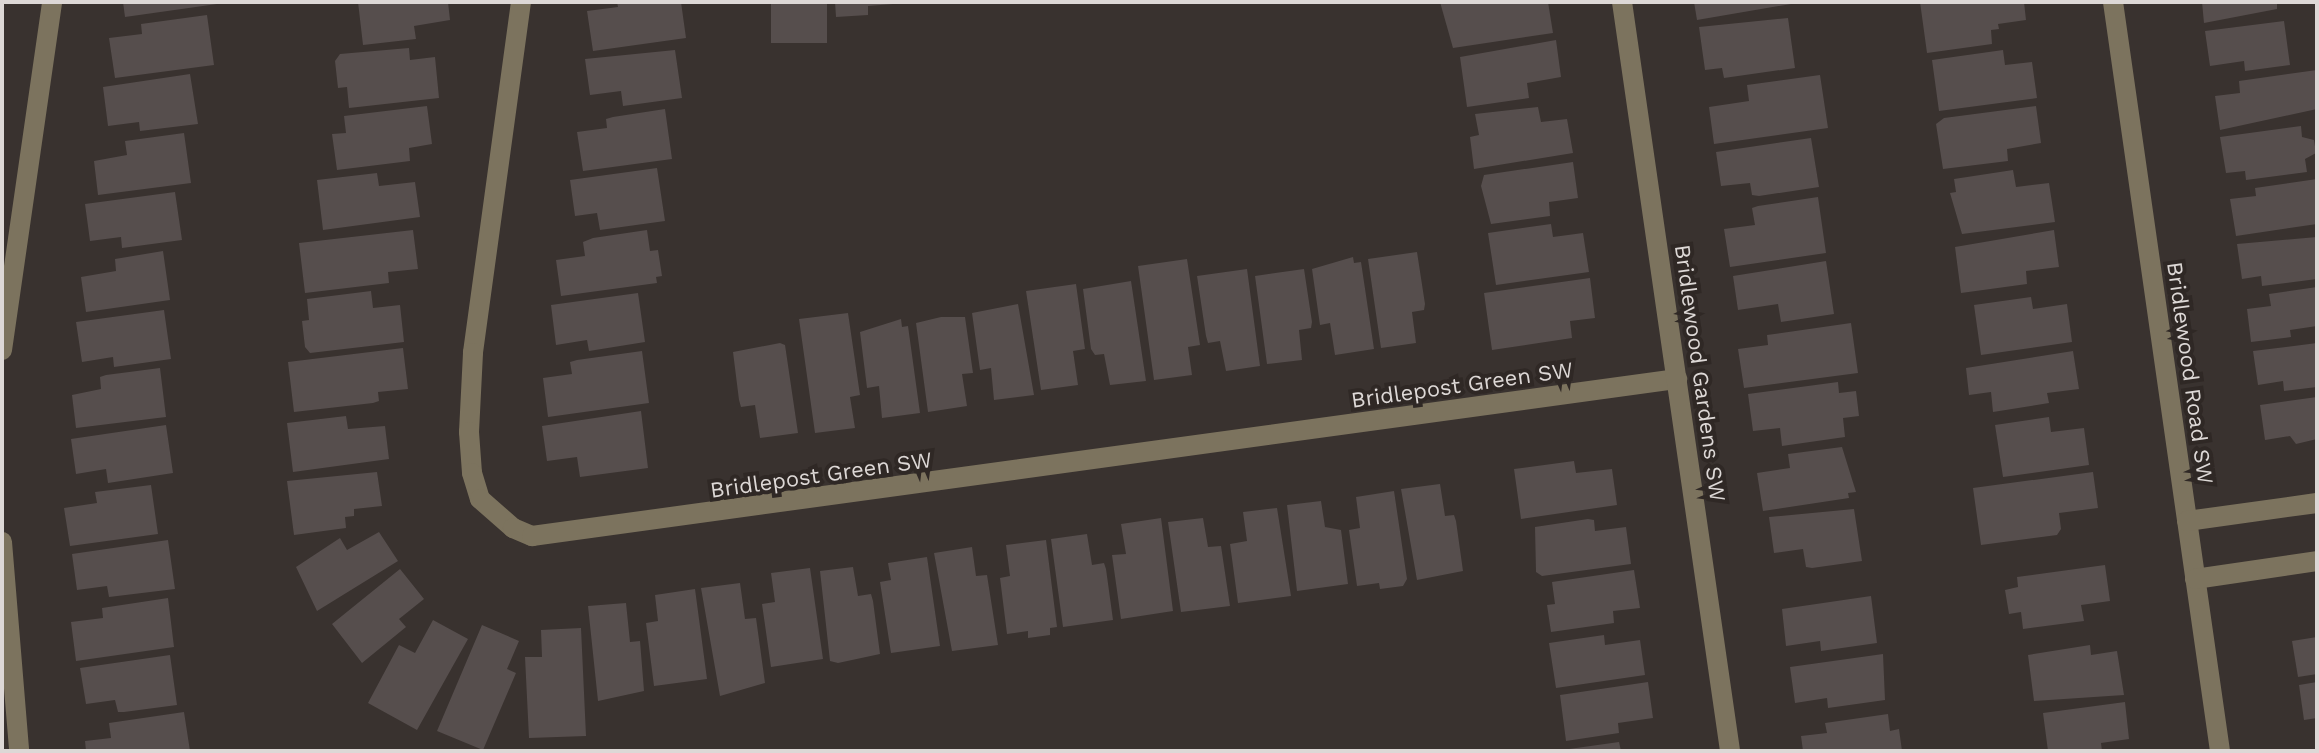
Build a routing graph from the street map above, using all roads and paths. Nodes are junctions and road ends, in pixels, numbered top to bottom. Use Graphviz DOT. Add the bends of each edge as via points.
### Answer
graph roads {
  1 [pos="52,2"];
  2 [pos="521,2"];
  3 [pos="1622,2"];
  4 [pos="2113,2"];
  5 [pos="2,350"];
  6 [pos="1677,379"];
  7 [pos="2317,503"];
  8 [pos="2187,521"];
  9 [pos="2,542"];
  10 [pos="2317,561"];
  11 [pos="2195,579"];
  12 [pos="4,632"];
  13 [pos="19,751"];
  14 [pos="1730,751"];
  15 [pos="2220,751"];
  1 -- 5 [label="street"];
  2 -- 6 [label="street, Bridlepost Green SW" via="473,353 469,432 480,499 513,528 532,536"];
  3 -- 6 [label="street, Bridlewood Gardens SW"];
  4 -- 8 [label="street, Bridlewood Road SW"];
  6 -- 14 [label="street, Bridlewood Gardens SW"];
  7 -- 8 [label="street"];
  8 -- 11 [label="street, Bridlewood Road SW"];
  9 -- 12 [label="street"];
  10 -- 11 [label="street"];
  11 -- 15 [label="street, Bridlewood Road SW"];
  12 -- 13 [label="street"];
}
